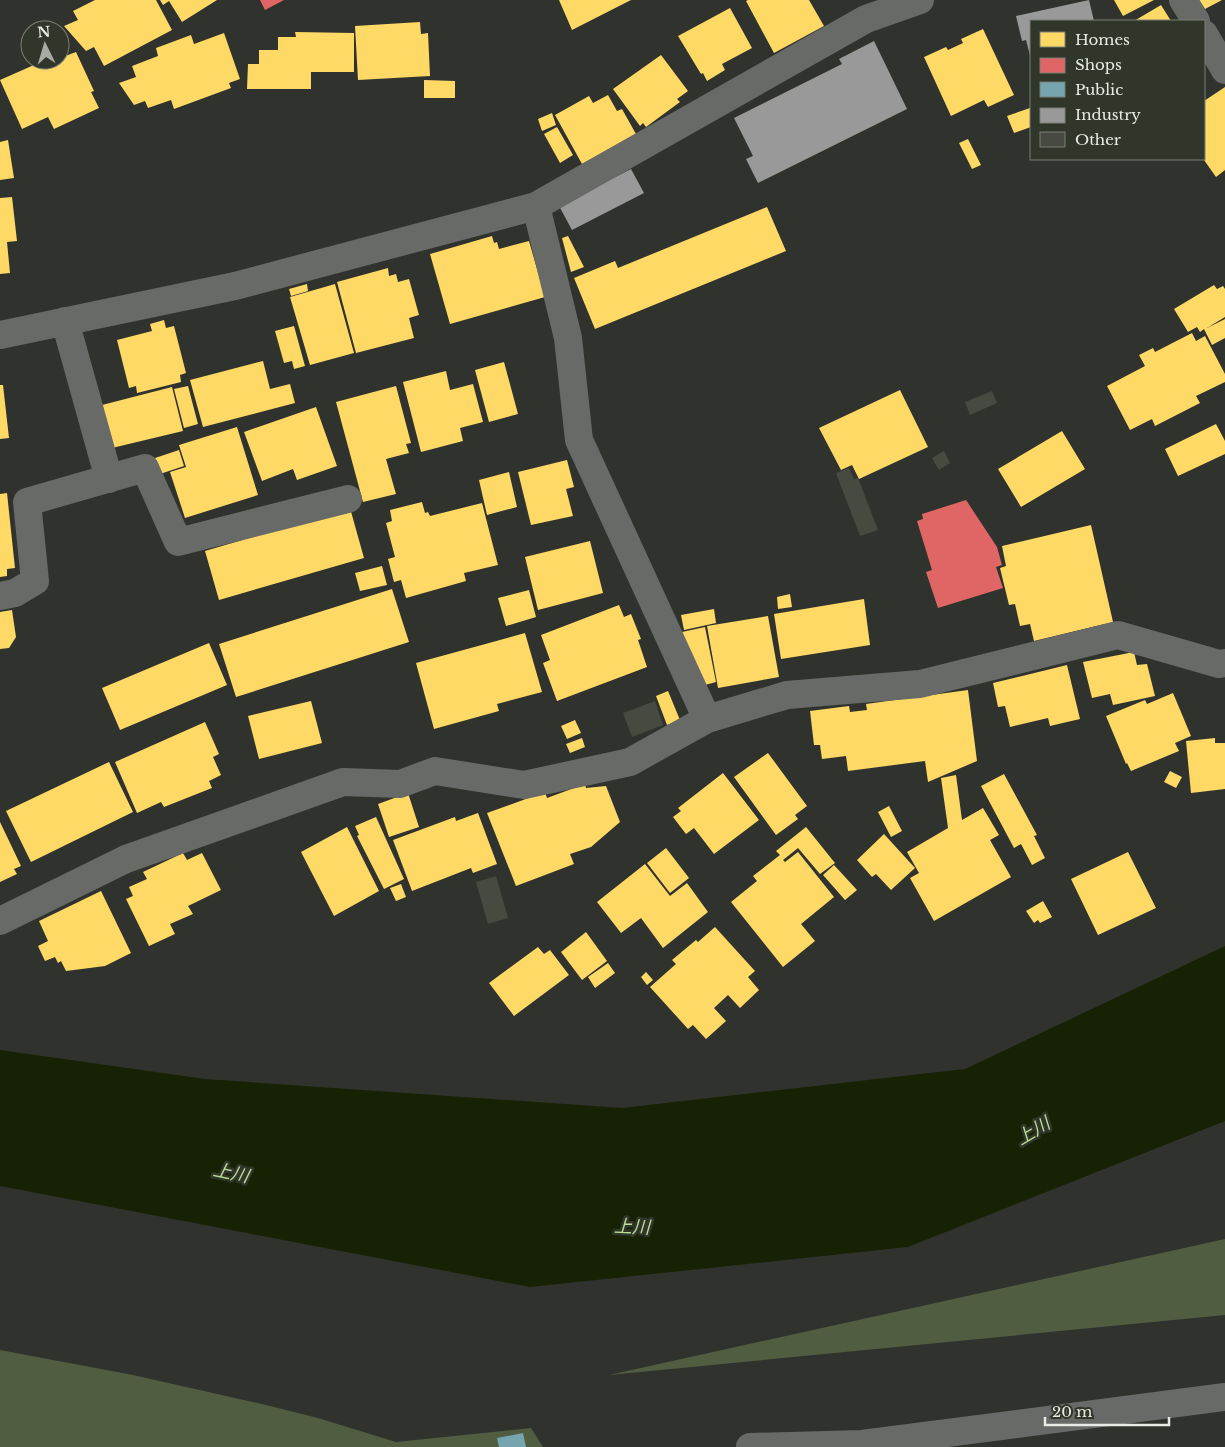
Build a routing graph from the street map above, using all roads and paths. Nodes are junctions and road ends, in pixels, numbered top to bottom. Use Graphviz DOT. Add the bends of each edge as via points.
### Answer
graph roads {
  1 [pos="920,0"];
  2 [pos="1184,0"];
  3 [pos="862,10"];
  4 [pos="1195,20"];
  5 [pos="1205,36"];
  6 [pos="1225,70"];
  7 [pos="536,206"];
  8 [pos="65,322"];
  9 [pos="0,335"];
  10 [pos="108,479"];
  11 [pos="348,499"];
  12 [pos="0,596"];
  13 [pos="1225,663"];
  14 [pos="707,719"];
  15 [pos="0,920"];
  16 [pos="1225,1397"];
  17 [pos="750,1447"];
  1 -- 3 [label="street"];
  2 -- 4 [label="street"];
  3 -- 7 [label="street"];
  5 -- 6 [label="street"];
  7 -- 8 [label="street" via="235,286"];
  7 -- 14 [label="street" via="568,338 578,440"];
  8 -- 9 [label="street"];
  8 -- 10 [label="street"];
  10 -- 11 [label="street" via="145,468 178,542"];
  10 -- 12 [label="street" via="27,502 35,580 16,593"];
  13 -- 14 [label="street" via="1118,635 920,684 787,695"];
  14 -- 15 [label="street" via="630,762 524,785 436,771 400,784 343,782 126,859"];
  16 -- 17 [label="street" via="862,1444"];
}
